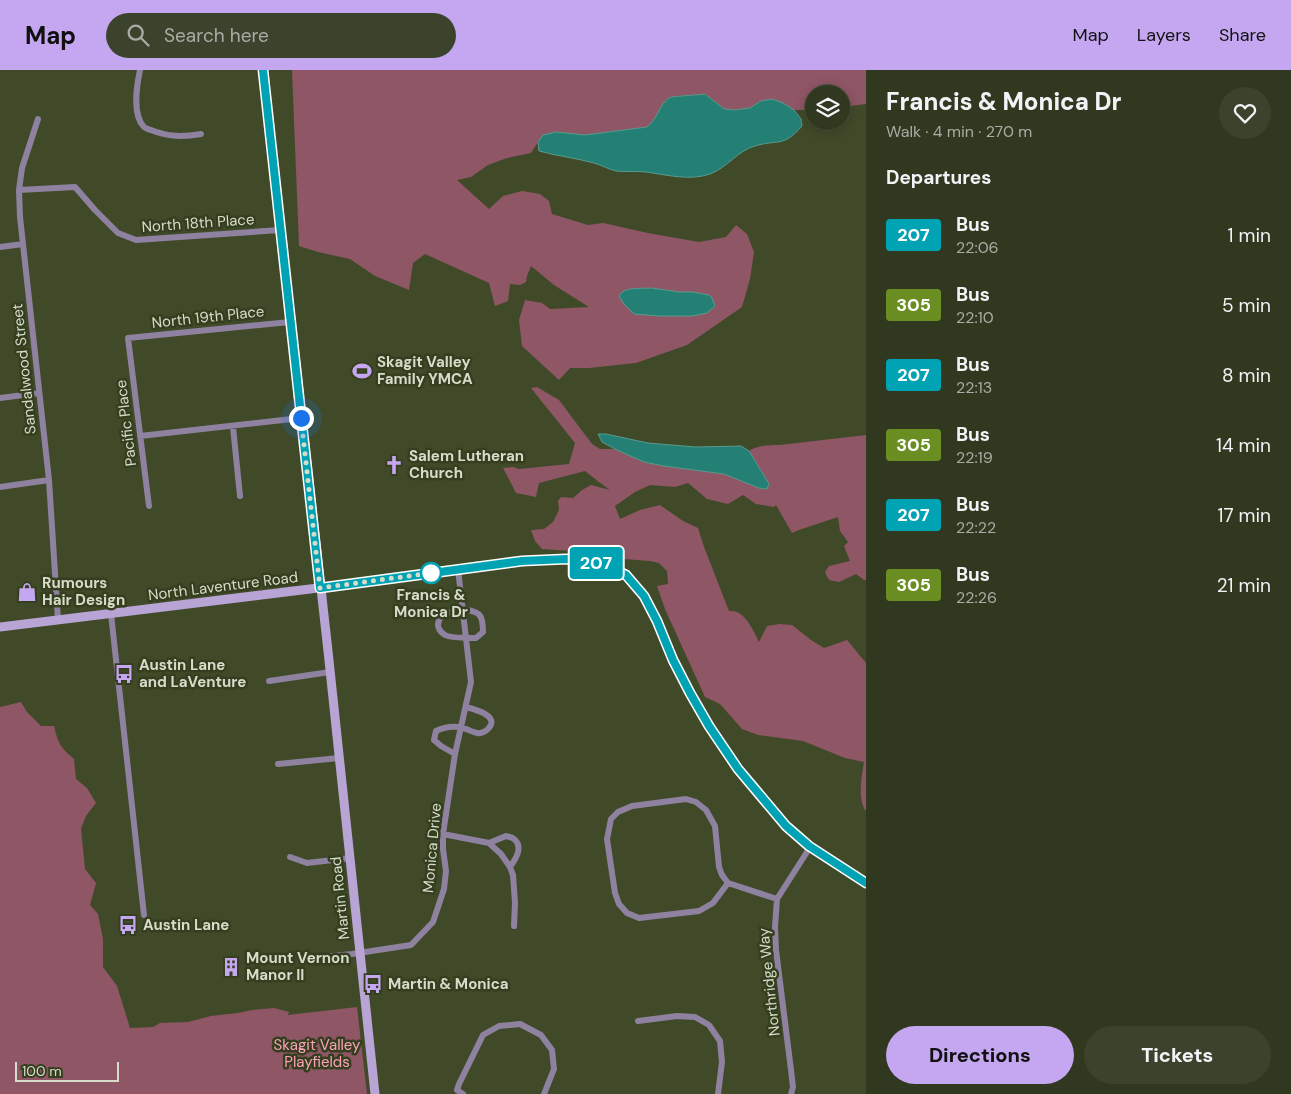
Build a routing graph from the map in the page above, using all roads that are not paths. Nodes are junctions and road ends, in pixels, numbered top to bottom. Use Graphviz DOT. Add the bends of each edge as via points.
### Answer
graph roads {
  1 [pos="140,70"];
  2 [pos="262,70"];
  3 [pos="38,119"];
  4 [pos="201,134"];
  5 [pos="19,190"];
  6 [pos="280,230"];
  7 [pos="23,244"];
  8 [pos="0,247"];
  9 [pos="290,322"];
  10 [pos="128,338"];
  11 [pos="39,393"];
  12 [pos="0,398"];
  13 [pos="301,418"];
  14 [pos="233,427"];
  15 [pos="140,436"];
  16 [pos="48,480"];
  17 [pos="0,487"];
  18 [pos="240,496"];
  19 [pos="148,506"];
  20 [pos="458,569"];
  21 [pos="320,588"];
  22 [pos="463,609"];
  23 [pos="110,614"];
  24 [pos="58,620"];
  25 [pos="0,627"];
  26 [pos="466,637"];
  27 [pos="330,672"];
  28 [pos="269,681"];
  29 [pos="466,707"];
  30 [pos="462,728"];
  31 [pos="456,754"];
  32 [pos="339,758"];
  33 [pos="278,764"];
  34 [pos="443,834"];
  35 [pos="489,843"];
  36 [pos="809,846"];
  37 [pos="290,857"];
  38 [pos="350,858"];
  39 [pos="510,867"];
  40 [pos="728,883"];
  41 [pos="866,883"];
  42 [pos="777,899"];
  43 [pos="144,915"];
  44 [pos="514,926"];
  45 [pos="360,953"];
  46 [pos="304,959"];
  47 [pos="638,1021"];
  48 [pos="460,1092"];
  49 [pos="375,1094"];
  50 [pos="450,1094"];
  51 [pos="544,1094"];
  52 [pos="718,1094"];
  53 [pos="791,1094"];
  1 -- 4 [label="street" via="137,114 144,128 170,136"];
  2 -- 6 [label="street, Martin Road"];
  3 -- 5 [label="street, Sandalwood Street" via="22,168"];
  5 -- 6 [label="street, North 18th Place" via="75,187 118,233 136,240"];
  5 -- 7 [label="street, Sandalwood Street"];
  6 -- 9 [label="street, Martin Road"];
  7 -- 8 [label="street"];
  7 -- 11 [label="street, Sandalwood Street"];
  9 -- 10 [label="street, North 19th Place"];
  9 -- 13 [label="street, Martin Road"];
  10 -- 15 [label="street, Pacific Place"];
  11 -- 12 [label="street"];
  11 -- 16 [label="street, Sandalwood Street"];
  13 -- 14 [label="street"];
  13 -- 21 [label="street, Martin Road"];
  14 -- 15 [label="street"];
  14 -- 18 [label="street"];
  15 -- 19 [label="street, Pacific Place"];
  16 -- 17 [label="street"];
  16 -- 24 [label="street, Sandalwood Street"];
  20 -- 21 [label="street, North Laventure Road"];
  20 -- 22 [label="street, Monica Drive"];
  20 -- 36 [label="street, North Laventure Road" via="566,559 601,563 626,575 644,596 690,693 738,769 786,826"];
  21 -- 23 [label="street, North Laventure Road"];
  21 -- 27 [label="street, Martin Road"];
  22 -- 26 [label="street, Monica Drive"];
  22 -- 26 [label="street" via="482,615 484,632 476,638"];
  22 -- 26 [label="street" via="446,614 438,625 445,635"];
  23 -- 24 [label="street, North Laventure Road"];
  23 -- 43 [label="street"];
  24 -- 25 [label="street, North Laventure Road"];
  26 -- 29 [label="street, Monica Drive" via="470,682"];
  27 -- 28 [label="street"];
  27 -- 32 [label="street, Martin Road"];
  29 -- 30 [label="street, Monica Drive"];
  29 -- 30 [label="street" via="488,716 491,723 484,732 470,732"];
  30 -- 31 [label="street, Monica Drive"];
  30 -- 31 [label="street" via="436,730 434,740"];
  31 -- 34 [label="street, Monica Drive"];
  32 -- 33 [label="street"];
  32 -- 38 [label="street, Martin Road"];
  34 -- 35 [label="street"];
  34 -- 45 [label="street, Monica Drive" via="444,889 433,922 410,944"];
  35 -- 39 [label="street"];
  35 -- 39 [label="street" via="506,836 514,839 518,854"];
  36 -- 41 [label="street"];
  36 -- 42 [label="street, Northridge Way"];
  37 -- 38 [label="street" via="307,863"];
  38 -- 45 [label="street, Martin Road"];
  39 -- 44 [label="street" via="515,903"];
  40 -- 40 [label="street" via="719,867 715,826 706,810 696,802 686,799 632,806 618,812 611,820 608,839 615,893 627,913 639,918 699,911 713,903"];
  40 -- 42 [label="street"];
  42 -- 53 [label="street, Northridge Way" via="776,950 793,1088"];
  45 -- 46 [label="street, Monica Drive"];
  45 -- 49 [label="street, Martin Road"];
  47 -- 52 [label="street" via="695,1017 709,1025 720,1041 722,1062"];
  48 -- 50 [label="street"];
  48 -- 51 [label="street" via="459,1084 484,1035 499,1026 520,1024 541,1035 552,1050 554,1069"];
}
